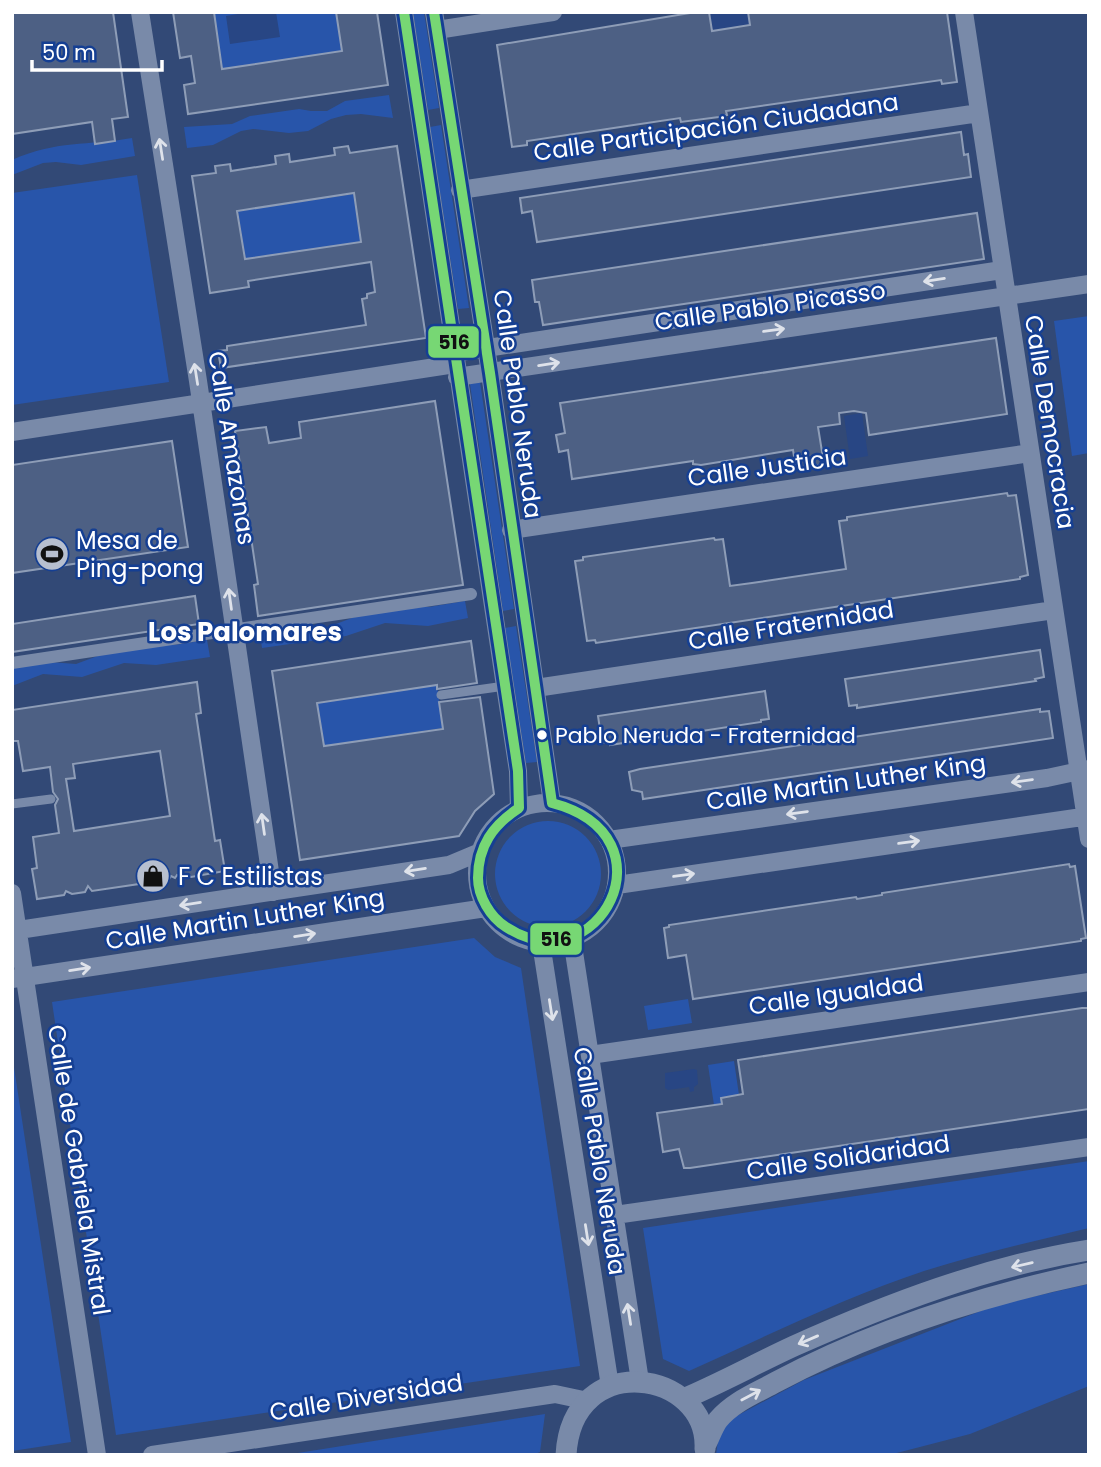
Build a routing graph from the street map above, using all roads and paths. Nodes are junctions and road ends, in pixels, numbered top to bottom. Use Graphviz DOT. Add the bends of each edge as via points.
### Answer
graph roads {
  1 [pos="140,12"];
  2 [pos="404,12"];
  3 [pos="553,12"];
  4 [pos="964,12"];
  5 [pos="436,21"];
  6 [pos="979,113"];
  7 [pos="460,190"];
  8 [pos="1002,270"];
  9 [pos="1089,284"];
  10 [pos="1006,296"];
  11 [pos="486,349"];
  12 [pos="455,365"];
  13 [pos="490,373"];
  14 [pos="201,403"];
  15 [pos="12,432"];
  16 [pos="1030,453"];
  17 [pos="511,530"];
  18 [pos="471,594"];
  19 [pos="1054,610"];
  20 [pos="235,630"];
  21 [pos="12,663"];
  22 [pos="505,686"];
  23 [pos="536,688"];
  24 [pos="441,695"];
  25 [pos="1084,769"];
  26 [pos="51,799"];
  27 [pos="552,803"];
  28 [pos="12,804"];
  29 [pos="519,808"];
  30 [pos="1087,816"];
  31 [pos="1089,839"];
  32 [pos="609,840"];
  33 [pos="480,852"];
  34 [pos="617,885"];
  35 [pos="273,892"];
  36 [pos="12,893"];
  37 [pos="486,908"];
  38 [pos="15,931"];
  39 [pos="572,939"];
  40 [pos="541,943"];
  41 [pos="19,978"];
  42 [pos="1089,982"];
  43 [pos="590,1055"];
  44 [pos="1089,1147"];
  45 [pos="615,1215"];
  46 [pos="1089,1250"];
  47 [pos="1089,1273"];
  48 [pos="640,1381"];
  49 [pos="610,1386"];
  50 [pos="683,1399"];
  51 [pos="587,1401"];
  52 [pos="705,1449"];
  53 [pos="97,1455"];
  54 [pos="152,1455"];
  55 [pos="566,1455"];
  14 -- 1 [label="street, Calle Amazonas, one-way"];
  2 -- 12 [label="street"];
  3 -- 5 [label="street"];
  4 -- 6 [label="street, Calle Democracia"];
  5 -- 7 [label="street, Calle Pablo Neruda"];
  6 -- 7 [label="street, Calle Participación Ciudadana"];
  6 -- 8 [label="street, Calle Democracia"];
  7 -- 11 [label="street, Calle Pablo Neruda"];
  8 -- 10 [label="street, Calle Democracia"];
  8 -- 11 [label="street, Calle Pablo Picasso, one-way"];
  9 -- 10 [label="street, Calle Pablo Picasso"];
  13 -- 10 [label="street, Calle Pablo Picasso, one-way"];
  10 -- 16 [label="street, Calle Democracia"];
  11 -- 12 [label="street, Calle Pablo Picasso"];
  11 -- 13 [label="street, Calle Pablo Neruda"];
  12 -- 13 [label="street, Calle Pablo Picasso"];
  12 -- 14 [label="street, Calle Pablo Picasso"];
  12 -- 22 [label="street"];
  13 -- 17 [label="street, Calle Pablo Neruda"];
  14 -- 15 [label="street, Calle Pablo Picasso"];
  20 -- 14 [label="street, Calle Amazonas, one-way"];
  16 -- 17 [label="street, Calle Justicia"];
  16 -- 19 [label="street, Calle Democracia"];
  17 -- 23 [label="street, Calle Pablo Neruda"];
  18 -- 20 [label="street"];
  19 -- 23 [label="street, Calle Fraternidad"];
  19 -- 25 [label="street, Calle Democracia"];
  20 -- 21 [label="street"];
  35 -- 20 [label="street, Calle Amazonas, one-way"];
  22 -- 24 [label="lane"];
  22 -- 29 [label="street"];
  23 -- 27 [label="street, Calle Pablo Neruda"];
  25 -- 30 [label="street, Calle Democracia"];
  25 -- 32 [label="street, Calle Martin Luther King, one-way"];
  26 -- 28 [label="lane"];
  27 -- 29 [label="street"];
  27 -- 32 [label="street" via="586,814"];
  29 -- 33 [label="street" via="496,825"];
  30 -- 31 [label="street, Calle Democracia"];
  34 -- 30 [label="street, one-way"];
  32 -- 34 [label="street" via="617,862"];
  33 -- 35 [label="street, Calle Martin Luther King, one-way" via="449,865"];
  33 -- 37 [label="street" via="477,880"];
  34 -- 39 [label="street" via="601,918"];
  35 -- 38 [label="street, Calle Martin Luther King, one-way"];
  36 -- 38 [label="street, Calle de Gabriela Mistral"];
  37 -- 40 [label="street" via="509,932"];
  41 -- 37 [label="street, Calle Martin Luther King, one-way"];
  38 -- 41 [label="street, Calle de Gabriela Mistral"];
  39 -- 40 [label="street"];
  39 -- 43 [label="street, Calle Pablo Neruda"];
  40 -- 49 [label="street, Calle Pablo Neruda, one-way"];
  41 -- 53 [label="street, Calle de Gabriela Mistral"];
  42 -- 43 [label="street, Calle Igualdad"];
  43 -- 45 [label="street, Calle Pablo Neruda"];
  44 -- 45 [label="street, Calle Solidaridad"];
  48 -- 45 [label="street, Calle Pablo Neruda, one-way"];
  46 -- 50 [label="street, one-way" via="1003,1269 882,1308"];
  52 -- 47 [label="street, one-way" via="718,1420 733,1407 804,1367 892,1329 1029,1286"];
  48 -- 49 [label="street"];
  48 -- 50 [label="street"];
  49 -- 51 [label="street"];
  50 -- 52 [label="street" via="702,1427"];
  51 -- 54 [label="street, Calle Diversidad" via="555,1394"];
  51 -- 55 [label="street" via="567,1437"];
}
